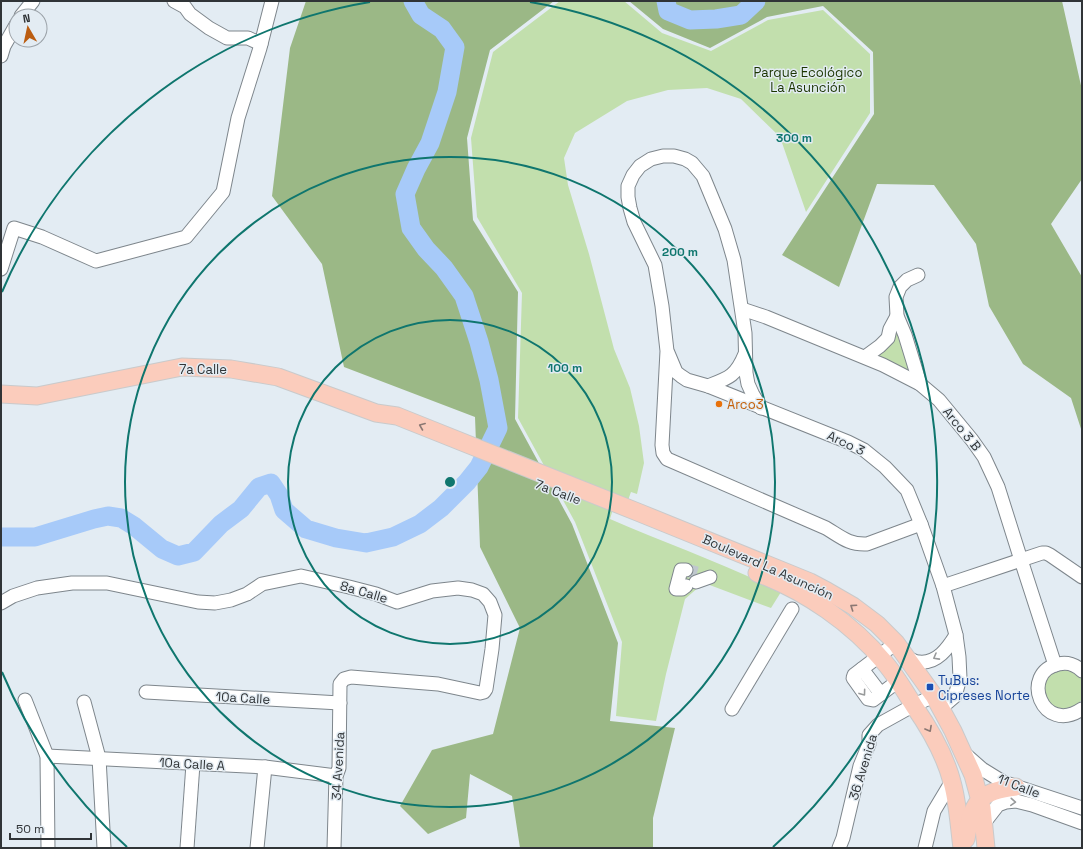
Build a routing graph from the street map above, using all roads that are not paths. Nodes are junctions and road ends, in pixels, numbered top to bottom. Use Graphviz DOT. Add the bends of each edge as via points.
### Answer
graph roads {
  1 [pos="174,1"];
  2 [pos="272,1"];
  3 [pos="8,39"];
  4 [pos="261,44"];
  5 [pos="1,56"];
  6 [pos="1,269"];
  7 [pos="918,275"];
  8 [pos="742,309"];
  9 [pos="897,316"];
  10 [pos="667,351"];
  11 [pos="746,353"];
  12 [pos="865,357"];
  13 [pos="687,380"];
  14 [pos="920,384"];
  15 [pos="708,386"];
  16 [pos="1,394"];
  17 [pos="664,396"];
  18 [pos="761,408"];
  19 [pos="638,518"];
  20 [pos="921,524"];
  21 [pos="1021,560"];
  22 [pos="743,567"];
  23 [pos="686,570"];
  24 [pos="710,577"];
  25 [pos="1082,577"];
  26 [pos="943,586"];
  27 [pos="1,603"];
  28 [pos="792,609"];
  29 [pos="847,624"];
  30 [pos="878,624"];
  31 [pos="956,635"];
  32 [pos="896,643"];
  33 [pos="878,656"];
  34 [pos="907,658"];
  35 [pos="1055,665"];
  36 [pos="1082,671"];
  37 [pos="898,681"];
  38 [pos="340,684"];
  39 [pos="146,692"];
  40 [pos="25,700"];
  41 [pos="84,702"];
  42 [pos="937,702"];
  43 [pos="340,703"];
  44 [pos="914,705"];
  45 [pos="732,709"];
  46 [pos="1082,709"];
  47 [pos="963,752"];
  48 [pos="47,756"];
  49 [pos="99,758"];
  50 [pos="194,764"];
  51 [pos="265,767"];
  52 [pos="336,776"];
  53 [pos="952,781"];
  54 [pos="1016,787"];
  55 [pos="980,799"];
  56 [pos="1082,808"];
  57 [pos="984,823"];
  58 [pos="1082,823"];
  59 [pos="48,848"];
  60 [pos="104,848"];
  61 [pos="187,848"];
  62 [pos="257,848"];
  63 [pos="334,848"];
  64 [pos="839,848"];
  65 [pos="925,848"];
  66 [pos="963,848"];
  67 [pos="986,848"];
  1 -- 4 [label="street" via="209,28 227,38 248,38"];
  2 -- 4 [label="street"];
  3 -- 5 [label="street"];
  4 -- 6 [label="street" via="238,118 223,192 186,238 96,261 42,237 14,228"];
  7 -- 9 [label="street" via="900,287 896,297"];
  8 -- 10 [label="street" via="731,247 703,176 692,163 684,159 663,156 651,159 640,166 633,175 628,186 628,197 634,222 655,265"];
  8 -- 11 [label="street"];
  8 -- 12 [label="street, Arco 3 B"];
  9 -- 12 [label="street" via="888,338"];
  9 -- 14 [label="street"];
  10 -- 13 [label="street, Arco 3" via="676,372"];
  10 -- 17 [label="street"];
  11 -- 15 [label="street" via="740,367 730,377"];
  11 -- 18 [label="street" via="748,384"];
  12 -- 14 [label="street, Arco 3 B"];
  13 -- 15 [label="street, Arco 3"];
  13 -- 17 [label="street" via="680,380 674,384"];
  14 -- 21 [label="street, Arco 3 B" via="939,400 984,457 998,487"];
  15 -- 18 [label="street, Arco 3"];
  16 -- 19 [label="main road, 7a Calle" via="37,396 182,367 231,369 278,377 376,413"];
  17 -- 20 [label="street" via="662,445 667,459 826,528 850,543 867,544"];
  18 -- 20 [label="street, Arco 3" via="864,450 907,490"];
  19 -- 22 [label="main road, 7a Calle"];
  30 -- 19 [label="main road, Boulevard La Asunción, one-way" via="853,606 810,582"];
  20 -- 26 [label="street, Arco 3"];
  21 -- 25 [label="street" via="1042,552 1046,553"];
  21 -- 26 [label="street"];
  21 -- 35 [label="street, Arco 3 B"];
  22 -- 29 [label="main road, Boulevard La Asunción" via="798,592"];
  23 -- 24 [label="street" via="681,570 676,589"];
  26 -- 31 [label="street, Arco 3"];
  27 -- 38 [label="street, 8a Calle" via="38,588 72,583 107,583 214,603 248,594 262,584 301,576 376,594 397,602 432,591 458,588 484,594 490,602 495,615 484,692 438,684 351,677 344,679"];
  28 -- 45 [label="street"];
  29 -- 30 [label="main road"];
  29 -- 33 [label="main road, Boulevard La Asunción"];
  30 -- 32 [label="main road, Boulevard La Asunción"];
  31 -- 34 [label="street, one-way" via="944,652 932,660 919,662"];
  31 -- 42 [label="street, Arco 3" via="960,678 955,696"];
  32 -- 33 [label="street"];
  32 -- 34 [label="main road, Boulevard La Asunción"];
  33 -- 37 [label="main road, Boulevard La Asunción"];
  33 -- 37 [label="street, one-way" via="853,676 856,684 868,699 873,700"];
  34 -- 42 [label="main road, Boulevard La Asunción"];
  35 -- 36 [label="street" via="1073,665"];
  35 -- 46 [label="street" via="1042,675 1039,683 1038,691 1044,706 1050,712 1067,716"];
  37 -- 44 [label="main road, Boulevard La Asunción"];
  38 -- 43 [label="street, 34 Avenida"];
  39 -- 43 [label="street, 10a Calle"];
  40 -- 48 [label="street"];
  41 -- 49 [label="street"];
  42 -- 44 [label="street, 36 Avenida"];
  42 -- 47 [label="main road, Boulevard La Asunción"];
  43 -- 52 [label="street, 34 Avenida" via="339,768"];
  44 -- 53 [label="main road, Boulevard La Asunción, one-way" via="924,719"];
  44 -- 64 [label="street, 36 Avenida" via="885,721 883,729 869,744 860,766"];
  47 -- 54 [label="street, 11 Calle" via="982,769"];
  47 -- 55 [label="main road, Boulevard La Asunción"];
  48 -- 49 [label="street, 10a Calle A"];
  48 -- 59 [label="street"];
  49 -- 50 [label="street, 10a Calle A"];
  49 -- 60 [label="street"];
  50 -- 51 [label="street, 10a Calle A"];
  50 -- 61 [label="street"];
  51 -- 52 [label="street, 10a Calle A"];
  51 -- 62 [label="street"];
  52 -- 63 [label="street, 34 Avenida"];
  53 -- 65 [label="street" via="934,811"];
  53 -- 66 [label="main road, Boulevard La Asunción"];
  54 -- 55 [label="main road" via="1001,788"];
  54 -- 56 [label="street, 11 Calle"];
  55 -- 57 [label="main road, Boulevard La Asunción"];
  55 -- 66 [label="main road" via="971,812"];
  57 -- 58 [label="street, 11 Calle, one-way" via="998,805 1016,801"];
  57 -- 67 [label="main road, Boulevard La Asunción"];
}
